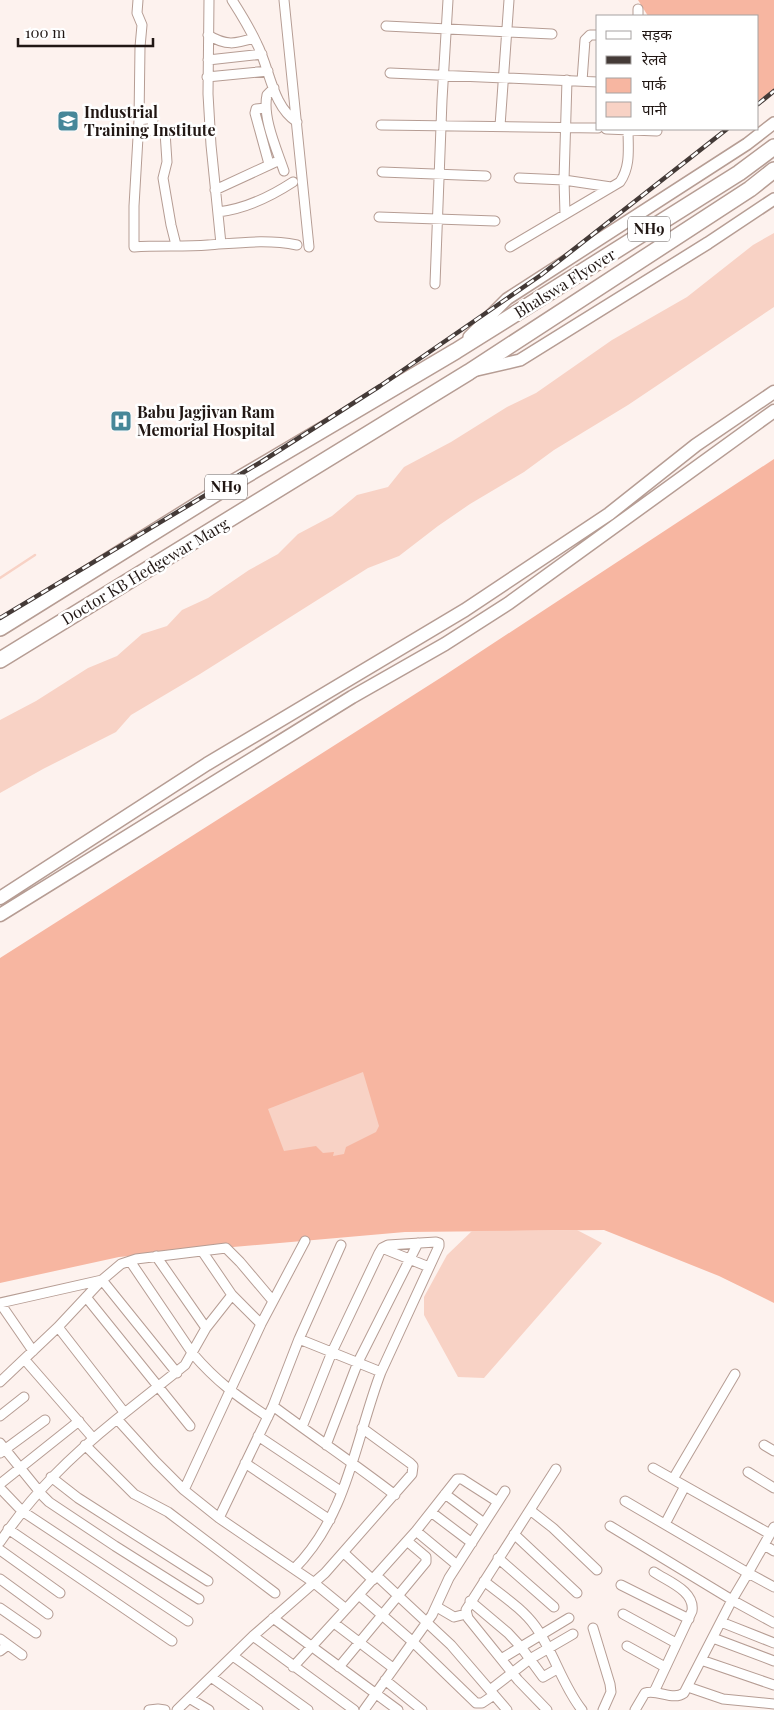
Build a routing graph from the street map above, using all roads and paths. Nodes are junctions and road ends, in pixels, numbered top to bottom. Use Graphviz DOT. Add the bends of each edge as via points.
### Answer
graph roads {
  1 [pos="138,0"];
  2 [pos="209,0"];
  3 [pos="232,0"];
  4 [pos="284,0"];
  5 [pos="448,0"];
  6 [pos="508,0"];
  7 [pos="386,26"];
  8 [pos="446,30"];
  9 [pos="506,32"];
  10 [pos="552,34"];
  11 [pos="208,35"];
  12 [pos="596,35"];
  13 [pos="254,38"];
  14 [pos="262,54"];
  15 [pos="208,60"];
  16 [pos="268,71"];
  17 [pos="390,73"];
  18 [pos="444,76"];
  19 [pos="207,77"];
  20 [pos="503,79"];
  21 [pos="567,80"];
  22 [pos="582,81"];
  23 [pos="596,82"];
  24 [pos="274,88"];
  25 [pos="266,108"];
  26 [pos="139,120"];
  27 [pos="296,122"];
  28 [pos="774,123"];
  29 [pos="381,125"];
  30 [pos="500,126"];
  31 [pos="441,127"];
  32 [pos="565,128"];
  33 [pos="596,128"];
  34 [pos="628,130"];
  35 [pos="642,130"];
  36 [pos="152,131"];
  37 [pos="657,131"];
  38 [pos="165,132"];
  39 [pos="774,147"];
  40 [pos="280,160"];
  41 [pos="269,164"];
  42 [pos="284,170"];
  43 [pos="774,170"];
  44 [pos="382,172"];
  45 [pos="439,175"];
  46 [pos="486,176"];
  47 [pos="519,178"];
  48 [pos="564,180"];
  49 [pos="293,182"];
  50 [pos="611,187"];
  51 [pos="215,190"];
  52 [pos="774,199"];
  53 [pos="218,212"];
  54 [pos="565,214"];
  55 [pos="379,217"];
  56 [pos="437,219"];
  57 [pos="495,221"];
  58 [pos="221,244"];
  59 [pos="176,245"];
  60 [pos="297,245"];
  61 [pos="510,246"];
  62 [pos="309,247"];
  63 [pos="435,284"];
  64 [pos="456,351"];
  65 [pos="469,372"];
  66 [pos="774,392"];
  67 [pos="774,411"];
  68 [pos="711,435"];
  69 [pos="721,448"];
  70 [pos="0,628"];
  71 [pos="0,660"];
  72 [pos="0,898"];
  73 [pos="0,915"];
  74 [pos="305,1241"];
  75 [pos="418,1243"];
  76 [pos="340,1245"];
  77 [pos="382,1248"];
  78 [pos="202,1251"];
  79 [pos="156,1256"];
  80 [pos="410,1259"];
  81 [pos="130,1261"];
  82 [pos="429,1267"];
  83 [pos="102,1280"];
  84 [pos="232,1295"];
  85 [pos="86,1297"];
  86 [pos="273,1301"];
  87 [pos="261,1324"];
  88 [pos="58,1327"];
  89 [pos="206,1328"];
  90 [pos="299,1339"];
  91 [pos="33,1351"];
  92 [pos="332,1352"];
  93 [pos="193,1354"];
  94 [pos="25,1360"];
  95 [pos="358,1362"];
  96 [pos="381,1372"];
  97 [pos="176,1373"];
  98 [pos="735,1374"];
  99 [pos="2,1378"];
  100 [pos="158,1387"];
  101 [pos="230,1392"];
  102 [pos="24,1397"];
  103 [pos="273,1406"];
  104 [pos="120,1415"];
  105 [pos="0,1416"];
  106 [pos="268,1417"];
  107 [pos="45,1420"];
  108 [pos="79,1422"];
  109 [pos="190,1426"];
  110 [pos="302,1427"];
  111 [pos="362,1428"];
  112 [pos="258,1436"];
  113 [pos="93,1438"];
  114 [pos="85,1445"];
  115 [pos="326,1445"];
  116 [pos="764,1445"];
  117 [pos="2,1449"];
  118 [pos="774,1451"];
  119 [pos="353,1462"];
  120 [pos="245,1463"];
  121 [pos="20,1468"];
  122 [pos="654,1468"];
  123 [pos="556,1469"];
  124 [pos="748,1472"];
  125 [pos="51,1477"];
  126 [pos="672,1479"];
  127 [pos="0,1484"];
  128 [pos="686,1486"];
  129 [pos="0,1488"];
  130 [pos="774,1488"];
  131 [pos="184,1490"];
  132 [pos="505,1491"];
  133 [pos="39,1492"];
  134 [pos="342,1492"];
  135 [pos="445,1494"];
  136 [pos="395,1495"];
  137 [pos="624,1501"];
  138 [pos="498,1502"];
  139 [pos="530,1510"];
  140 [pos="22,1511"];
  141 [pos="431,1512"];
  142 [pos="219,1518"];
  143 [pos="330,1520"];
  144 [pos="484,1523"];
  145 [pos="665,1524"];
  146 [pos="610,1526"];
  147 [pos="8,1530"];
  148 [pos="772,1530"];
  149 [pos="416,1531"];
  150 [pos="514,1534"];
  151 [pos="408,1541"];
  152 [pos="0,1542"];
  153 [pos="472,1543"];
  154 [pos="764,1545"];
  155 [pos="0,1550"];
  156 [pos="774,1551"];
  157 [pos="344,1553"];
  158 [pos="498,1558"];
  159 [pos="458,1565"];
  160 [pos="296,1570"];
  161 [pos="597,1570"];
  162 [pos="654,1572"];
  163 [pos="748,1573"];
  164 [pos="375,1578"];
  165 [pos="0,1579"];
  166 [pos="309,1580"];
  167 [pos="484,1580"];
  168 [pos="208,1581"];
  169 [pos="621,1585"];
  170 [pos="774,1587"];
  171 [pos="577,1592"];
  172 [pos="275,1593"];
  173 [pos="60,1594"];
  174 [pos="359,1595"];
  175 [pos="398,1596"];
  176 [pos="199,1600"];
  177 [pos="732,1600"];
  178 [pos="470,1601"];
  179 [pos="437,1607"];
  180 [pos="554,1607"];
  181 [pos="0,1608"];
  182 [pos="346,1610"];
  183 [pos="48,1614"];
  184 [pos="466,1614"];
  185 [pos="623,1614"];
  186 [pos="382,1615"];
  187 [pos="273,1618"];
  188 [pos="569,1618"];
  189 [pos="689,1619"];
  190 [pos="188,1621"];
  191 [pos="721,1622"];
  192 [pos="334,1623"];
  193 [pos="427,1623"];
  194 [pos="774,1623"];
  195 [pos="593,1628"];
  196 [pos="36,1633"];
  197 [pos="573,1634"];
  198 [pos="541,1635"];
  199 [pos="253,1636"];
  200 [pos="713,1638"];
  201 [pos="0,1639"];
  202 [pos="172,1641"];
  203 [pos="413,1642"];
  204 [pos="360,1643"];
  205 [pos="676,1643"];
  206 [pos="774,1643"];
  207 [pos="8,1645"];
  208 [pos="627,1646"];
  209 [pos="311,1648"];
  210 [pos="521,1648"];
  211 [pos="547,1648"];
  212 [pos="0,1651"];
  213 [pos="22,1655"];
  214 [pos="233,1656"];
  215 [pos="530,1659"];
  216 [pos="501,1660"];
  217 [pos="702,1660"];
  218 [pos="774,1661"];
  219 [pos="293,1667"];
  220 [pos="339,1667"];
  221 [pos="665,1667"];
  222 [pos="393,1668"];
  223 [pos="557,1669"];
  224 [pos="511,1672"];
  225 [pos="211,1676"];
  226 [pos="385,1680"];
  227 [pos="774,1684"];
  228 [pos="688,1687"];
  229 [pos="654,1692"];
  230 [pos="376,1693"];
  231 [pos="492,1693"];
  232 [pos="189,1698"];
  233 [pos="774,1704"];
  234 [pos="149,1710"];
  235 [pos="164,1710"];
  236 [pos="177,1710"];
  237 [pos="209,1710"];
  238 [pos="258,1710"];
  239 [pos="308,1710"];
  240 [pos="354,1710"];
  241 [pos="364,1710"];
  242 [pos="398,1710"];
  243 [pos="422,1710"];
  244 [pos="506,1710"];
  245 [pos="547,1710"];
  246 [pos="582,1710"];
  247 [pos="603,1710"];
  248 [pos="635,1710"];
  1 -- 26 [label="street" via="137,13 142,25"];
  2 -- 11 [label="street"];
  3 -- 13 [label="street"];
  4 -- 27 [label="street"];
  5 -- 8 [label="street"];
  6 -- 9 [label="street"];
  7 -- 8 [label="street"];
  8 -- 9 [label="street"];
  8 -- 18 [label="street"];
  9 -- 10 [label="street"];
  9 -- 20 [label="street"];
  11 -- 13 [label="street" via="232,44"];
  11 -- 15 [label="street"];
  12 -- 22 [label="street" via="585,40"];
  13 -- 14 [label="street"];
  14 -- 15 [label="street"];
  14 -- 16 [label="street"];
  15 -- 19 [label="street"];
  16 -- 19 [label="street"];
  16 -- 24 [label="street"];
  17 -- 18 [label="street"];
  18 -- 20 [label="street"];
  18 -- 31 [label="street"];
  19 -- 51 [label="street"];
  20 -- 21 [label="street"];
  20 -- 30 [label="street"];
  21 -- 22 [label="street"];
  21 -- 32 [label="street"];
  22 -- 23 [label="street"];
  24 -- 25 [label="street" via="267,96"];
  24 -- 27 [label="street" via="285,112"];
  25 -- 40 [label="street"];
  25 -- 41 [label="street" via="258,108 255,113"];
  26 -- 36 [label="street" via="152,118"];
  26 -- 59 [label="street" via="134,247"];
  27 -- 62 [label="street"];
  28 -- 64 [label="street" via="748,144 507,299"];
  29 -- 31 [label="street"];
  30 -- 31 [label="street"];
  30 -- 32 [label="street"];
  31 -- 45 [label="street"];
  32 -- 33 [label="street"];
  32 -- 48 [label="street"];
  34 -- 50 [label="street" via="625,175"];
  35 -- 37 [label="street"];
  38 -- 59 [label="street" via="168,162 163,178"];
  39 -- 64 [label="highway, Bhalswa Flyover / NH9" via="739,173"];
  40 -- 41 [label="street"];
  40 -- 42 [label="street"];
  41 -- 51 [label="street"];
  43 -- 65 [label="highway, Bhalswa Flyover / NH9"];
  44 -- 45 [label="street"];
  45 -- 46 [label="street"];
  45 -- 56 [label="street"];
  47 -- 48 [label="street"];
  48 -- 50 [label="street"];
  48 -- 54 [label="street"];
  49 -- 53 [label="street" via="241,208"];
  50 -- 54 [label="street"];
  51 -- 53 [label="street"];
  52 -- 65 [label="street" via="520,360"];
  53 -- 58 [label="street"];
  54 -- 61 [label="street"];
  55 -- 56 [label="street"];
  56 -- 57 [label="street"];
  56 -- 63 [label="street"];
  58 -- 59 [label="street"];
  58 -- 60 [label="street" via="267,241"];
  64 -- 70 [label="highway, Doctor KB Hedgewar Marg / NH9" via="236,481"];
  65 -- 71 [label="highway, Doctor KB Hedgewar Marg"];
  66 -- 68 [label="main road"];
  67 -- 69 [label="main road"];
  68 -- 69 [label="main road"];
  68 -- 72 [label="main road" via="609,514 465,610 207,764"];
  69 -- 73 [label="main road" via="509,603"];
  74 -- 86 [label="street"];
  75 -- 77 [label="street"];
  75 -- 80 [label="street"];
  75 -- 82 [label="street" via="438,1243"];
  76 -- 90 [label="street"];
  77 -- 80 [label="street"];
  77 -- 92 [label="street"];
  78 -- 79 [label="street"];
  78 -- 84 [label="street"];
  78 -- 86 [label="street" via="229,1249"];
  79 -- 81 [label="street"];
  79 -- 89 [label="street"];
  80 -- 82 [label="street"];
  80 -- 95 [label="street"];
  81 -- 83 [label="street" via="121,1264"];
  81 -- 93 [label="street"];
  82 -- 96 [label="street"];
  83 -- 85 [label="street"];
  83 -- 91 [label="street" via="0,1303"];
  83 -- 97 [label="street"];
  84 -- 87 [label="street"];
  84 -- 89 [label="street"];
  85 -- 88 [label="street"];
  85 -- 100 [label="street"];
  86 -- 87 [label="street"];
  87 -- 101 [label="street"];
  88 -- 91 [label="street"];
  88 -- 104 [label="street"];
  89 -- 93 [label="street"];
  90 -- 92 [label="street"];
  90 -- 103 [label="street"];
  91 -- 94 [label="street"];
  92 -- 95 [label="street"];
  92 -- 110 [label="street"];
  93 -- 97 [label="street"];
  93 -- 101 [label="street"];
  94 -- 99 [label="street"];
  94 -- 108 [label="street"];
  95 -- 96 [label="street"];
  95 -- 115 [label="street"];
  96 -- 111 [label="street"];
  97 -- 100 [label="street"];
  98 -- 126 [label="street"];
  100 -- 104 [label="street"];
  100 -- 109 [label="street"];
  101 -- 106 [label="street"];
  101 -- 131 [label="street"];
  102 -- 105 [label="street"];
  103 -- 106 [label="street"];
  103 -- 110 [label="street"];
  104 -- 113 [label="street"];
  104 -- 131 [label="street" via="156,1462"];
  106 -- 112 [label="street"];
  107 -- 117 [label="street"];
  108 -- 113 [label="street"];
  108 -- 121 [label="street"];
  110 -- 115 [label="street"];
  111 -- 119 [label="street"];
  111 -- 136 [label="street" via="413,1466 412,1474"];
  112 -- 120 [label="street"];
  112 -- 134 [label="street"];
  113 -- 114 [label="street"];
  114 -- 125 [label="street"];
  114 -- 172 [label="street" via="134,1494 168,1512"];
  115 -- 119 [label="street"];
  116 -- 118 [label="street"];
  117 -- 121 [label="street"];
  119 -- 134 [label="street"];
  119 -- 136 [label="street"];
  120 -- 142 [label="street"];
  120 -- 143 [label="street"];
  121 -- 127 [label="street"];
  121 -- 133 [label="street"];
  122 -- 126 [label="street"];
  123 -- 139 [label="street"];
  124 -- 130 [label="street"];
  125 -- 133 [label="street"];
  125 -- 168 [label="street" via="78,1498"];
  126 -- 128 [label="street"];
  128 -- 145 [label="street"];
  128 -- 148 [label="street"];
  129 -- 140 [label="street"];
  131 -- 142 [label="street"];
  132 -- 138 [label="street"];
  133 -- 140 [label="street"];
  133 -- 176 [label="street" via="69,1516"];
  134 -- 143 [label="street"];
  135 -- 138 [label="street" via="459,1478"];
  135 -- 141 [label="street"];
  135 -- 144 [label="street"];
  136 -- 157 [label="street"];
  137 -- 145 [label="street"];
  138 -- 144 [label="street"];
  139 -- 150 [label="street"];
  139 -- 161 [label="street"];
  140 -- 147 [label="street"];
  140 -- 190 [label="street"];
  141 -- 149 [label="street"];
  141 -- 153 [label="street"];
  142 -- 160 [label="street"];
  143 -- 160 [label="street"];
  144 -- 153 [label="street"];
  145 -- 163 [label="street"];
  146 -- 177 [label="street"];
  147 -- 152 [label="street"];
  147 -- 202 [label="street"];
  148 -- 154 [label="street"];
  149 -- 151 [label="street"];
  149 -- 159 [label="street"];
  150 -- 158 [label="street"];
  150 -- 171 [label="street"];
  151 -- 164 [label="street"];
  151 -- 175 [label="street" via="426,1559"];
  153 -- 159 [label="street"];
  154 -- 156 [label="street"];
  154 -- 163 [label="street"];
  155 -- 173 [label="street"];
  157 -- 164 [label="street"];
  157 -- 166 [label="street" via="325,1573"];
  158 -- 167 [label="street"];
  158 -- 180 [label="street"];
  159 -- 179 [label="street" via="443,1589"];
  160 -- 166 [label="street"];
  162 -- 189 [label="street" via="691,1597 693,1604"];
  163 -- 170 [label="street"];
  163 -- 177 [label="street"];
  164 -- 174 [label="street"];
  164 -- 175 [label="street"];
  165 -- 183 [label="street"];
  166 -- 182 [label="street"];
  166 -- 187 [label="street"];
  167 -- 178 [label="street"];
  167 -- 198 [label="street" via="528,1618"];
  169 -- 189 [label="street"];
  174 -- 182 [label="street"];
  174 -- 186 [label="street"];
  175 -- 186 [label="street"];
  175 -- 193 [label="street"];
  177 -- 191 [label="street"];
  177 -- 194 [label="street"];
  178 -- 184 [label="street"];
  178 -- 210 [label="street"];
  179 -- 184 [label="street" via="454,1617"];
  179 -- 193 [label="street"];
  181 -- 196 [label="street"];
  182 -- 192 [label="street"];
  184 -- 216 [label="street"];
  185 -- 205 [label="street"];
  186 -- 203 [label="street"];
  186 -- 204 [label="street"];
  187 -- 199 [label="street"];
  187 -- 209 [label="street"];
  188 -- 198 [label="street"];
  189 -- 205 [label="street"];
  191 -- 200 [label="street"];
  191 -- 206 [label="street"];
  192 -- 204 [label="street"];
  192 -- 209 [label="street"];
  193 -- 203 [label="street"];
  193 -- 231 [label="street" via="451,1645"];
  195 -- 247 [label="street" via="611,1692"];
  197 -- 211 [label="street"];
  198 -- 210 [label="street"];
  198 -- 211 [label="street"];
  199 -- 214 [label="street"];
  199 -- 219 [label="street"];
  200 -- 217 [label="street"];
  200 -- 218 [label="street"];
  201 -- 207 [label="street"];
  203 -- 222 [label="street"];
  203 -- 231 [label="street" via="476,1703 482,1703"];
  204 -- 220 [label="street"];
  204 -- 222 [label="street"];
  205 -- 221 [label="street"];
  207 -- 212 [label="street"];
  207 -- 213 [label="street"];
  208 -- 221 [label="street"];
  209 -- 219 [label="street"];
  209 -- 220 [label="street"];
  210 -- 215 [label="street"];
  210 -- 216 [label="street"];
  211 -- 215 [label="street"];
  211 -- 223 [label="street"];
  214 -- 225 [label="street"];
  214 -- 239 [label="street"];
  215 -- 223 [label="street" via="542,1677"];
  215 -- 224 [label="street"];
  216 -- 224 [label="street"];
  217 -- 227 [label="street"];
  217 -- 228 [label="street"];
  219 -- 240 [label="street"];
  220 -- 230 [label="street"];
  221 -- 229 [label="street"];
  222 -- 226 [label="street"];
  223 -- 246 [label="street"];
  224 -- 231 [label="street"];
  224 -- 245 [label="street"];
  225 -- 232 [label="street"];
  225 -- 238 [label="street"];
  226 -- 230 [label="street"];
  226 -- 243 [label="street"];
  228 -- 229 [label="street" via="681,1696"];
  228 -- 233 [label="street" via="723,1699"];
  229 -- 248 [label="street" via="645,1693"];
  230 -- 241 [label="street"];
  230 -- 242 [label="street"];
  231 -- 244 [label="street"];
  232 -- 236 [label="street"];
  232 -- 237 [label="street"];
  234 -- 235 [label="street"];
}
